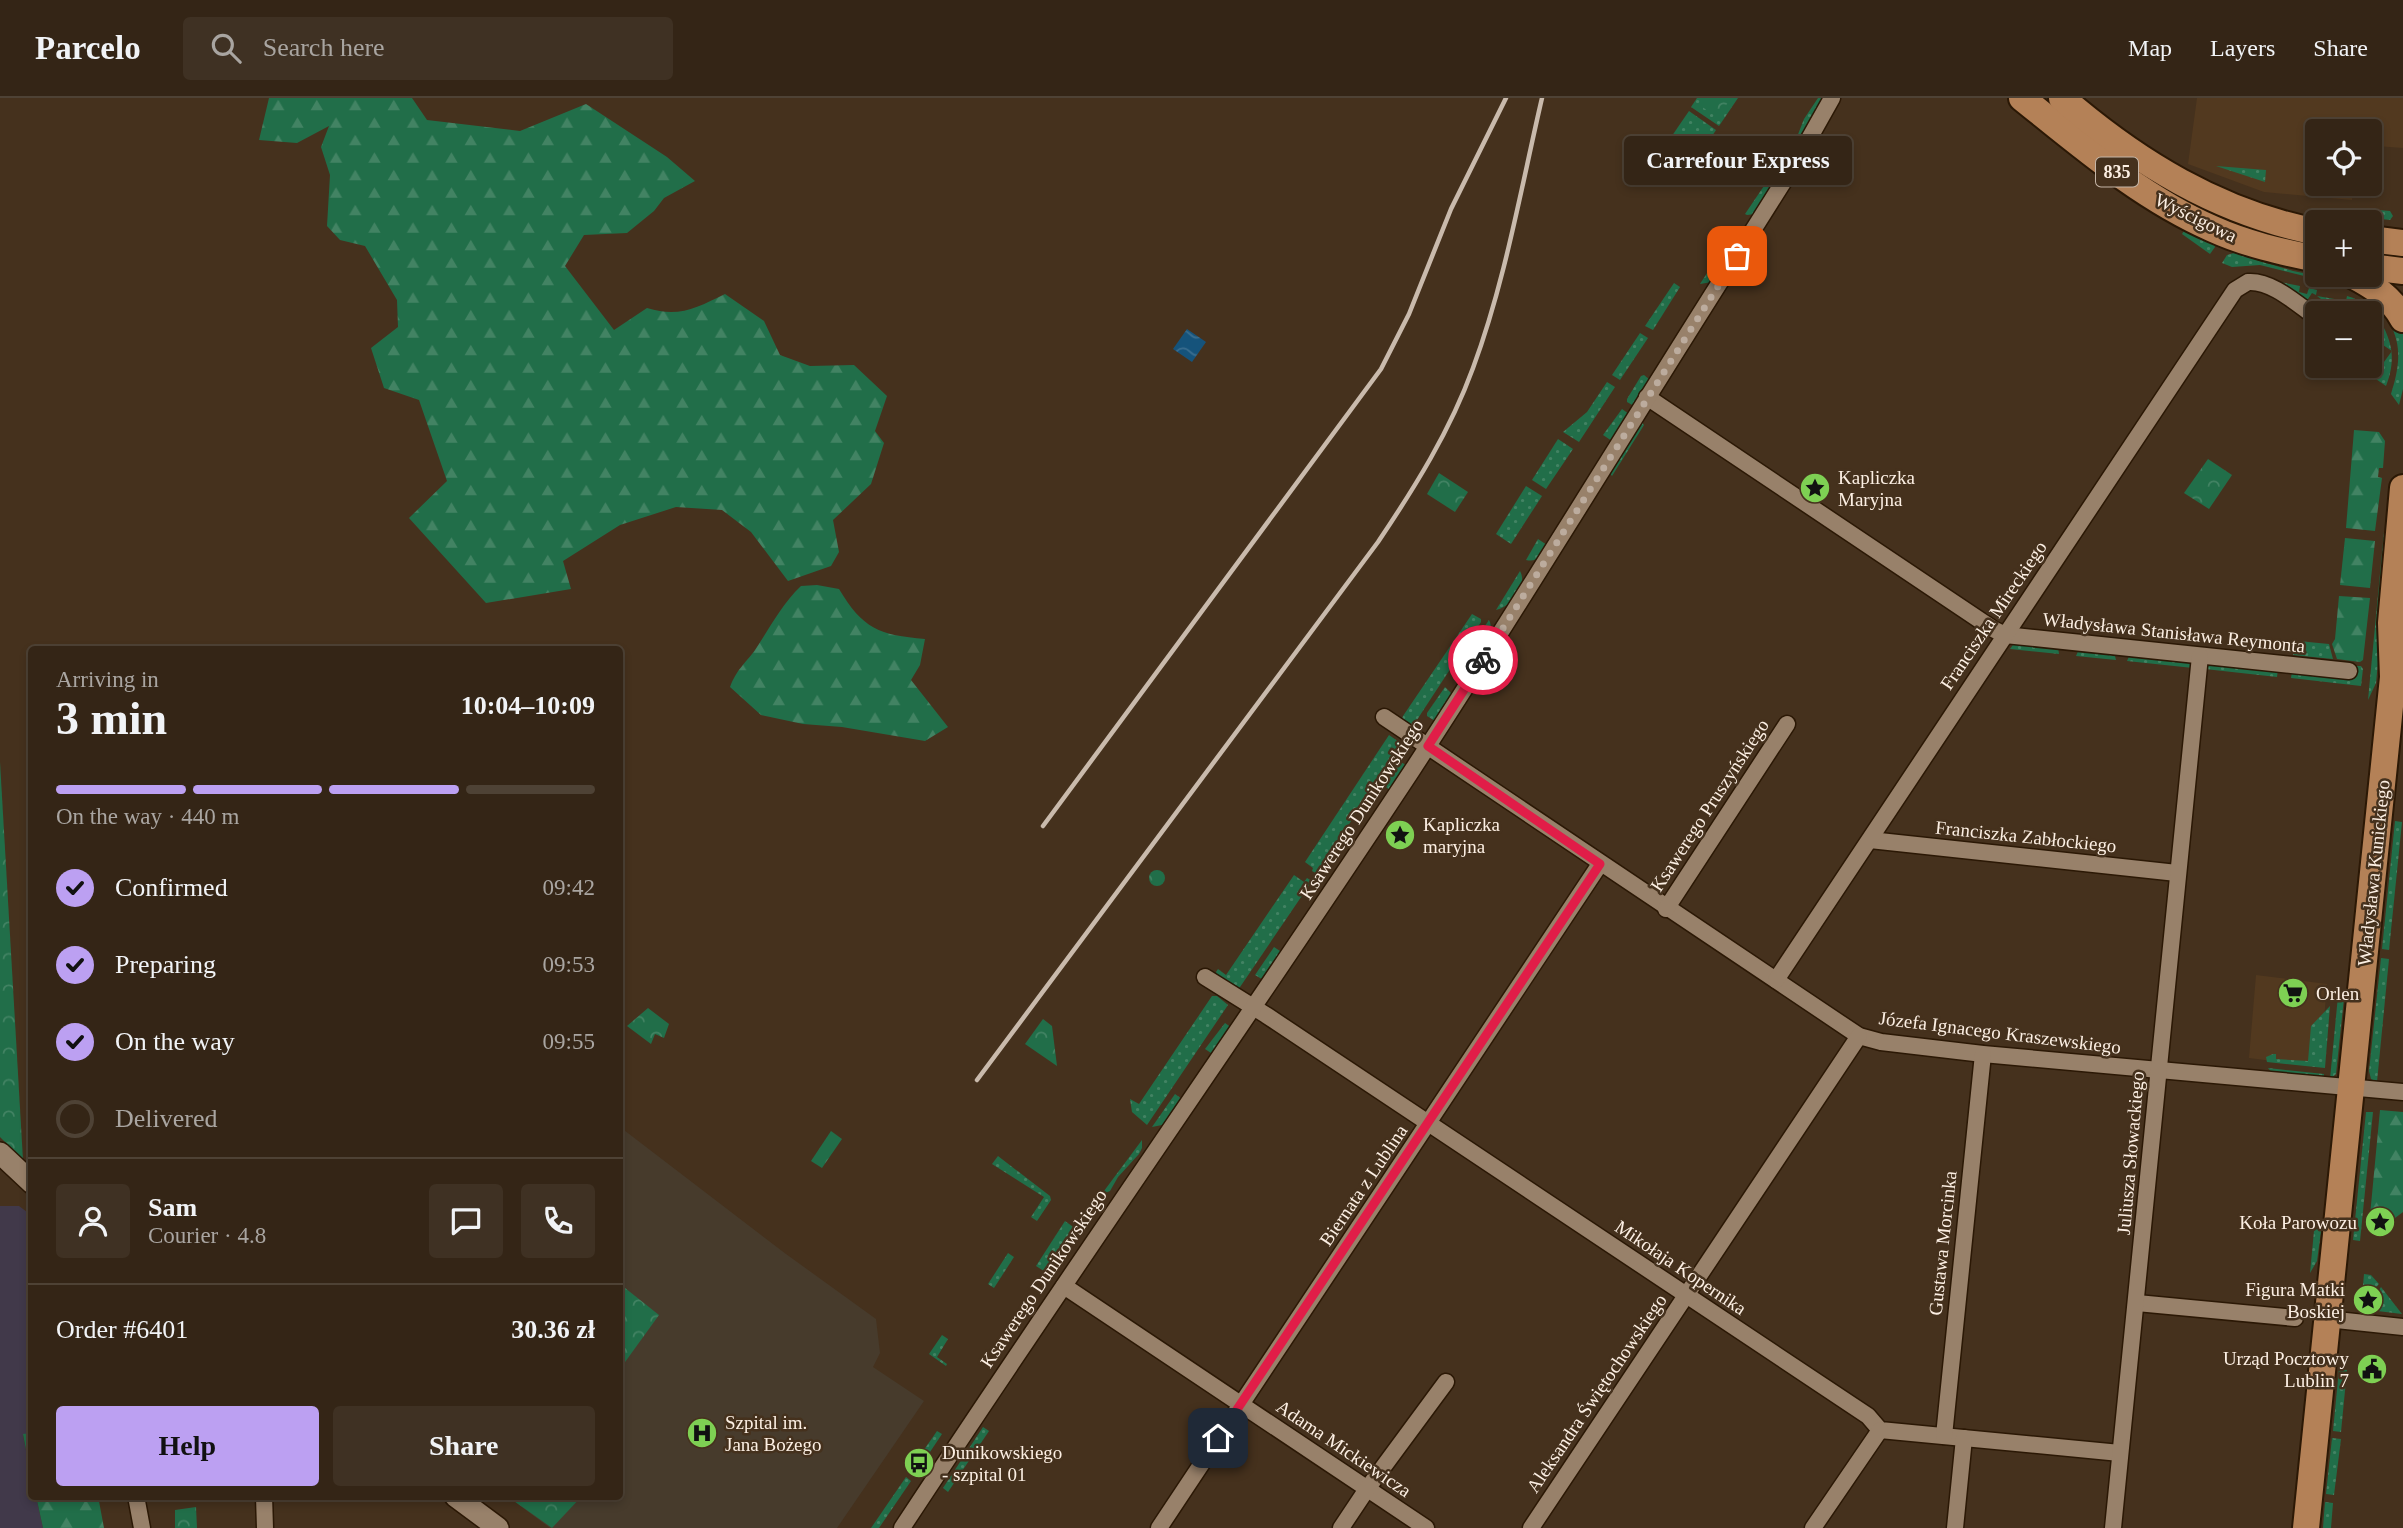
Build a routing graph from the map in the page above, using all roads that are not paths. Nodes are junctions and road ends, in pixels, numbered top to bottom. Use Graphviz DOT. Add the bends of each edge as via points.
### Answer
graph roads {
  1 [pos="1832,98"];
  2 [pos="2022,98"];
  3 [pos="2062,98"];
  4 [pos="2305,229"];
  5 [pos="2403,232"];
  6 [pos="2382,238"];
  7 [pos="2382,241"];
  8 [pos="2403,243"];
  9 [pos="2305,256"];
  10 [pos="2382,268"];
  11 [pos="2403,271"];
  12 [pos="2374,287"];
  13 [pos="2305,310"];
  14 [pos="2403,319"];
  15 [pos="1647,397"];
  16 [pos="2403,488"];
  17 [pos="2005,635"];
  18 [pos="2403,645"];
  19 [pos="2200,656"];
  20 [pos="2348,671"];
  21 [pos="2393,677"];
  22 [pos="1384,718"];
  23 [pos="1787,724"];
  24 [pos="1428,746"];
  25 [pos="1870,840"];
  26 [pos="1600,864"];
  27 [pos="2177,873"];
  28 [pos="1666,909"];
  29 [pos="1205,977"];
  30 [pos="1776,980"];
  31 [pos="1254,1009"];
  32 [pos="1859,1036"];
  33 [pos="1983,1054"];
  34 [pos="2158,1072"];
  35 [pos="2350,1088"];
  36 [pos="2403,1092"];
  37 [pos="1429,1124"];
  38 [pos="0,1153"];
  39 [pos="28,1179"];
  40 [pos="1064,1286"];
  41 [pos="1686,1295"];
  42 [pos="2137,1303"];
  43 [pos="2295,1318"];
  44 [pos="2327,1320"];
  45 [pos="2403,1327"];
  46 [pos="1446,1382"];
  47 [pos="1241,1404"];
  48 [pos="1881,1430"];
  49 [pos="1944,1436"];
  50 [pos="1964,1438"];
  51 [pos="2120,1453"];
  52 [pos="1367,1489"];
  53 [pos="137,1500"];
  54 [pos="264,1500"];
  55 [pos="460,1500"];
  56 [pos="142,1528"];
  57 [pos="265,1528"];
  58 [pos="498,1528"];
  59 [pos="902,1528"];
  60 [pos="1159,1528"];
  61 [pos="1341,1528"];
  62 [pos="1426,1528"];
  63 [pos="1531,1528"];
  64 [pos="1812,1528"];
  65 [pos="1955,1528"];
  66 [pos="2113,1528"];
  67 [pos="2306,1528"];
  1 -- 15 [label="street, Ksawerego Dunikowskiego"];
  2 -- 9 [label="main road, Wyścigowa / 835" via="2171,208 2247,242"];
  3 -- 4 [label="main road, Wyścigowa / 835" via="2101,132 2162,173 2201,194"];
  5 -- 6 [label="main road"];
  7 -- 8 [label="main road"];
  10 -- 11 [label="main road"];
  12 -- 14 [label="main road"];
  13 -- 17 [label="street, Franciszka Mireckiego" via="2253,282 2235,290"];
  15 -- 17 [label="street, Władysława Stanisława Reymonta"];
  15 -- 24 [label="street, Ksawerego Dunikowskiego"];
  16 -- 21 [label="main road, Władysława Kunickiego" via="2391,623"];
  17 -- 19 [label="street, Władysława Stanisława Reymonta"];
  17 -- 25 [label="street, Franciszka Mireckiego"];
  18 -- 21 [label="main road, Władysława Kunickiego"];
  19 -- 20 [label="street, Władysława Stanisława Reymonta"];
  19 -- 27 [label="street, Juliusza Słowackiego"];
  21 -- 35 [label="main road, Władysława Kunickiego"];
  22 -- 24 [label="street, Józefa Ignacego Kraszewskiego"];
  23 -- 28 [label="street, Ksawerego Pruszyńskiego"];
  24 -- 26 [label="street, Józefa Ignacego Kraszewskiego"];
  24 -- 31 [label="street, Ksawerego Dunikowskiego"];
  25 -- 27 [label="street, Franciszka Zabłockiego"];
  25 -- 30 [label="street, Franciszka Mireckiego"];
  26 -- 28 [label="street, Józefa Ignacego Kraszewskiego"];
  26 -- 37 [label="street, Biernata z Lublina"];
  27 -- 34 [label="street, Juliusza Słowackiego"];
  28 -- 30 [label="street, Józefa Ignacego Kraszewskiego"];
  29 -- 31 [label="street, Mikołaja Kopernika"];
  30 -- 32 [label="street, Józefa Ignacego Kraszewskiego"];
  31 -- 37 [label="street, Mikołaja Kopernika"];
  31 -- 40 [label="street, Ksawerego Dunikowskiego"];
  32 -- 33 [label="street, Józefa Ignacego Kraszewskiego"];
  32 -- 41 [label="street, Aleksandra Świętochowskiego"];
  33 -- 34 [label="street, Józefa Ignacego Kraszewskiego"];
  33 -- 49 [label="street, Gustawa Morcinka"];
  34 -- 35 [label="street, Józefa Ignacego Kraszewskiego"];
  34 -- 42 [label="street, Juliusza Słowackiego"];
  35 -- 36 [label="street, Józefa Ignacego Kraszewskiego"];
  35 -- 44 [label="main road, Władysława Kunickiego"];
  37 -- 41 [label="street, Mikołaja Kopernika"];
  37 -- 47 [label="street, Biernata z Lublina"];
  38 -- 39 [label="street"];
  40 -- 47 [label="street, Adama Mickiewicza"];
  40 -- 59 [label="street, Ksawerego Dunikowskiego"];
  41 -- 48 [label="street, Mikołaja Kopernika" via="1868,1416"];
  41 -- 63 [label="street, Aleksandra Świętochowskiego"];
  42 -- 43 [label="street"];
  42 -- 51 [label="street, Juliusza Słowackiego"];
  44 -- 45 [label="street"];
  44 -- 67 [label="main road, Władysława Kunickiego"];
  46 -- 52 [label="street"];
  47 -- 52 [label="street, Adama Mickiewicza"];
  47 -- 60 [label="street, Biernata z Lublina"];
  48 -- 49 [label="street"];
  48 -- 64 [label="street"];
  49 -- 50 [label="street"];
  50 -- 51 [label="street"];
  50 -- 65 [label="street"];
  51 -- 66 [label="street, Juliusza Słowackiego"];
  52 -- 61 [label="street"];
  52 -- 62 [label="street, Adama Mickiewicza"];
  53 -- 56 [label="street"];
  54 -- 57 [label="street"];
  55 -- 58 [label="street"];
}
